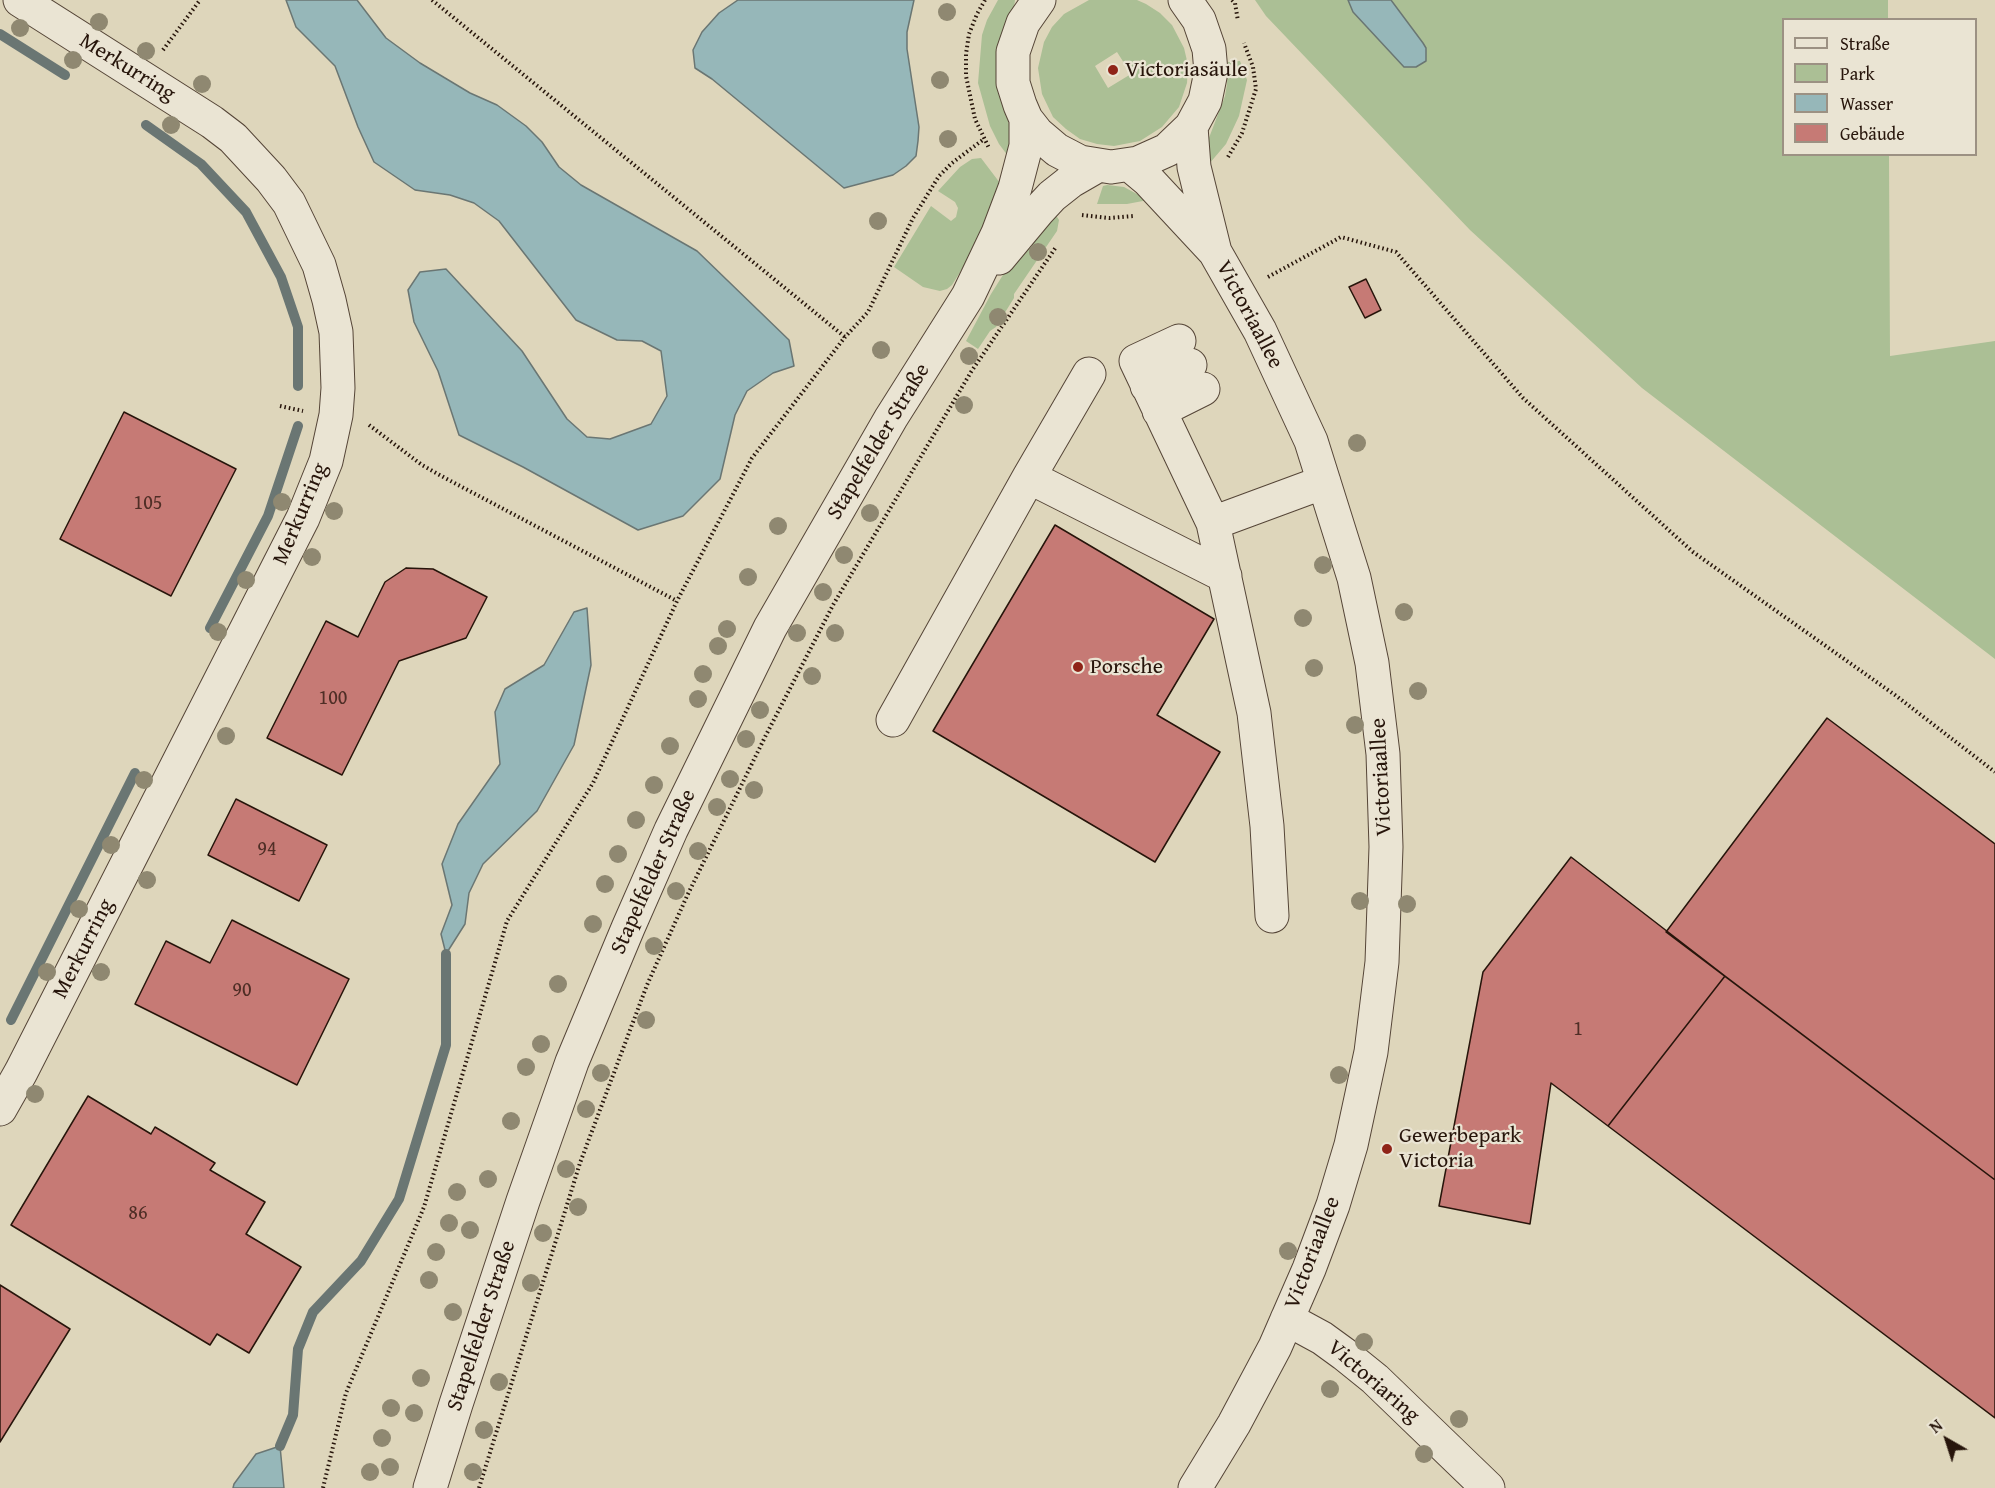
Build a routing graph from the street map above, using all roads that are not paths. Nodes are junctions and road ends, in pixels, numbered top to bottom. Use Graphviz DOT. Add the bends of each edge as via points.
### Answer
graph roads {
  1 [pos="20,0"];
  2 [pos="1185,0"];
  3 [pos="1031,6"];
  4 [pos="1205,14"];
  5 [pos="1026,119"];
  6 [pos="1191,127"];
  7 [pos="1130,165"];
  8 [pos="1097,166"];
  9 [pos="1215,252"];
  10 [pos="968,296"];
  11 [pos="1089,374"];
  12 [pos="1153,398"];
  13 [pos="1029,477"];
  14 [pos="1324,482"];
  15 [pos="1213,523"];
  16 [pos="1224,576"];
  17 [pos="893,720"];
  18 [pos="1272,916"];
  19 [pos="0,1109"];
  20 [pos="1287,1319"];
  21 [pos="430,1488"];
  22 [pos="1195,1488"];
  23 [pos="1488,1488"];
  1 -- 19 [label="street, Merkurring" via="212,122 271,178 289,202 319,265 336,332 338,360 336,415 317,485 280,566"];
  2 -- 4 [label="street"];
  3 -- 5 [label="street" via="1015,45 1012,68 1015,91"];
  4 -- 6 [label="street" via="1210,79 1205,101"];
  5 -- 8 [label="street" via="1057,150"];
  5 -- 10 [label="street, Stapelfelder Straße" via="1026,147 1015,189"];
  6 -- 7 [label="street" via="1167,150"];
  6 -- 9 [label="street, Victoriaallee" via="1194,166"];
  7 -- 8 [label="street"];
  7 -- 9 [label="street, Victoriaallee"];
  8 -- 10 [label="street, Stapelfelder Straße" via="1071,181 1039,210"];
  9 -- 14 [label="street, Victoriaallee" via="1287,387"];
  10 -- 21 [label="street, Stapelfelder Straße" via="879,439 770,628 671,830 572,1062"];
  11 -- 13 [label="street"];
  12 -- 12 [label="street" via="1191,365 1136,362"];
  12 -- 15 [label="street"];
  13 -- 16 [label="street"];
  13 -- 17 [label="street"];
  14 -- 15 [label="street"];
  14 -- 20 [label="street, Victoriaallee" via="1354,578 1372,663 1383,754 1386,847 1382,962 1371,1052 1351,1145 1333,1205"];
  15 -- 16 [label="street"];
  16 -- 18 [label="street" via="1254,713"];
  20 -- 22 [label="street" via="1234,1424"];
  20 -- 23 [label="street, Victoriaring" via="1322,1338 1374,1379"];
}
